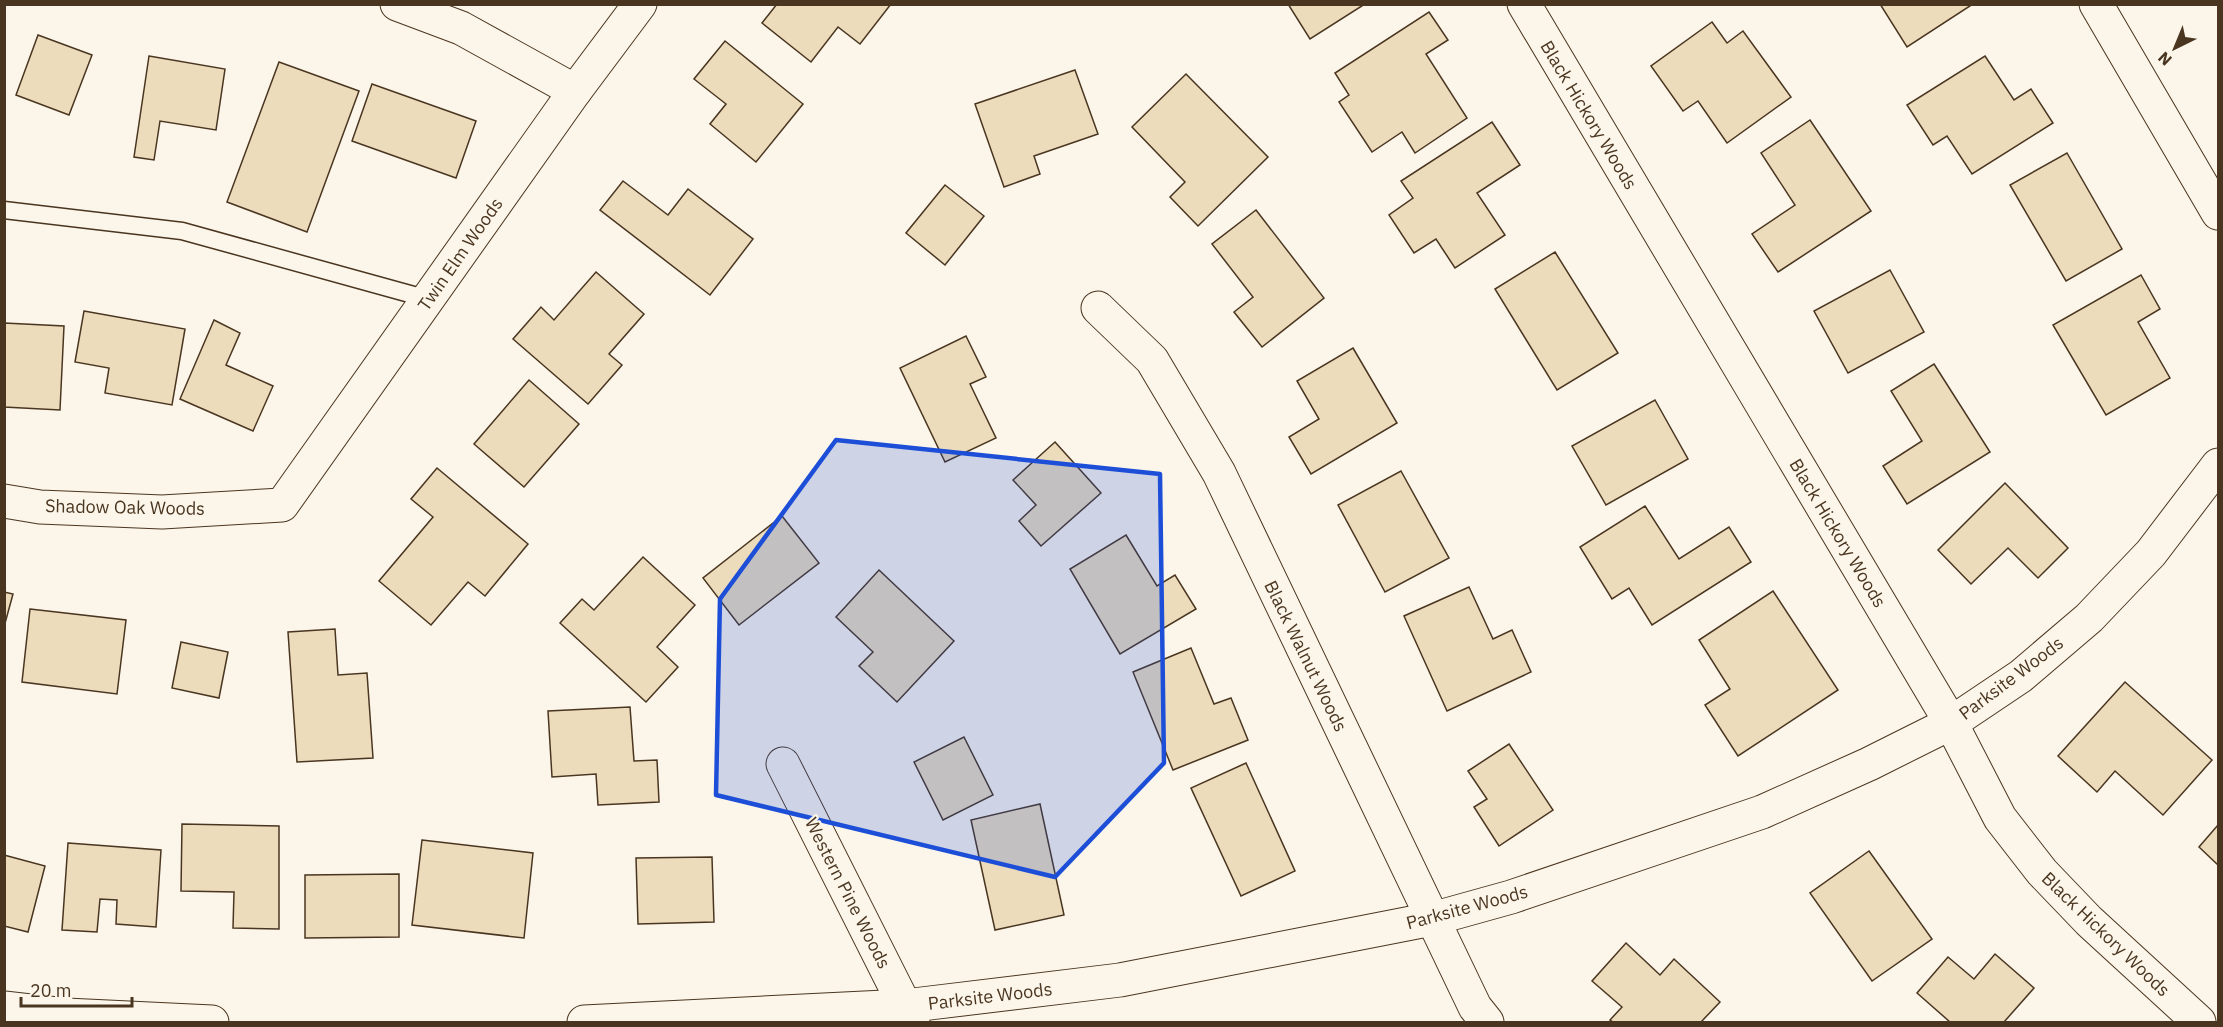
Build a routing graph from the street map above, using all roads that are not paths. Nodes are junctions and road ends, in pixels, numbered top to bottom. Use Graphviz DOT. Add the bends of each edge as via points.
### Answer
graph roads {
  1 [pos="397,4"];
  2 [pos="640,4"];
  3 [pos="1524,4"];
  4 [pos="2096,4"];
  5 [pos="575,91"];
  6 [pos="4,210"];
  7 [pos="2218,213"];
  8 [pos="428,299"];
  9 [pos="1098,308"];
  10 [pos="2218,465"];
  11 [pos="4,501"];
  12 [pos="282,505"];
  13 [pos="1951,723"];
  14 [pos="783,764"];
  15 [pos="1432,919"];
  16 [pos="4,1008"];
  17 [pos="909,1014"];
  18 [pos="212,1023"];
  19 [pos="584,1023"];
  20 [pos="1487,1023"];
  21 [pos="2199,1023"];
  1 -- 5 [label="street" via="461,28"];
  2 -- 5 [label="street, Twin Elm Woods"];
  3 -- 13 [label="street, Black Hickory Woods"];
  4 -- 7 [label="street"];
  5 -- 8 [label="street, Twin Elm Woods"];
  6 -- 8 [label="lane" via="182,231"];
  8 -- 12 [label="street, Twin Elm Woods"];
  9 -- 15 [label="street, Black Walnut Woods" via="1152,360 1219,473"];
  10 -- 13 [label="street, Parksite Woods" via="2151,553 2089,618 2021,676"];
  11 -- 12 [label="street, Shadow Oak Woods" via="40,507 162,512"];
  13 -- 15 [label="street, Parksite Woods" via="1762,812 1511,897"];
  13 -- 21 [label="street, Black Hickory Woods" via="2000,818 2042,872"];
  14 -- 17 [label="street, Western Pine Woods"];
  15 -- 17 [label="street, Parksite Woods" via="1120,980"];
  15 -- 20 [label="street, Black Walnut Woods" via="1475,1007"];
  16 -- 18 [label="street"];
  17 -- 19 [label="street, Parksite Woods"];
}
